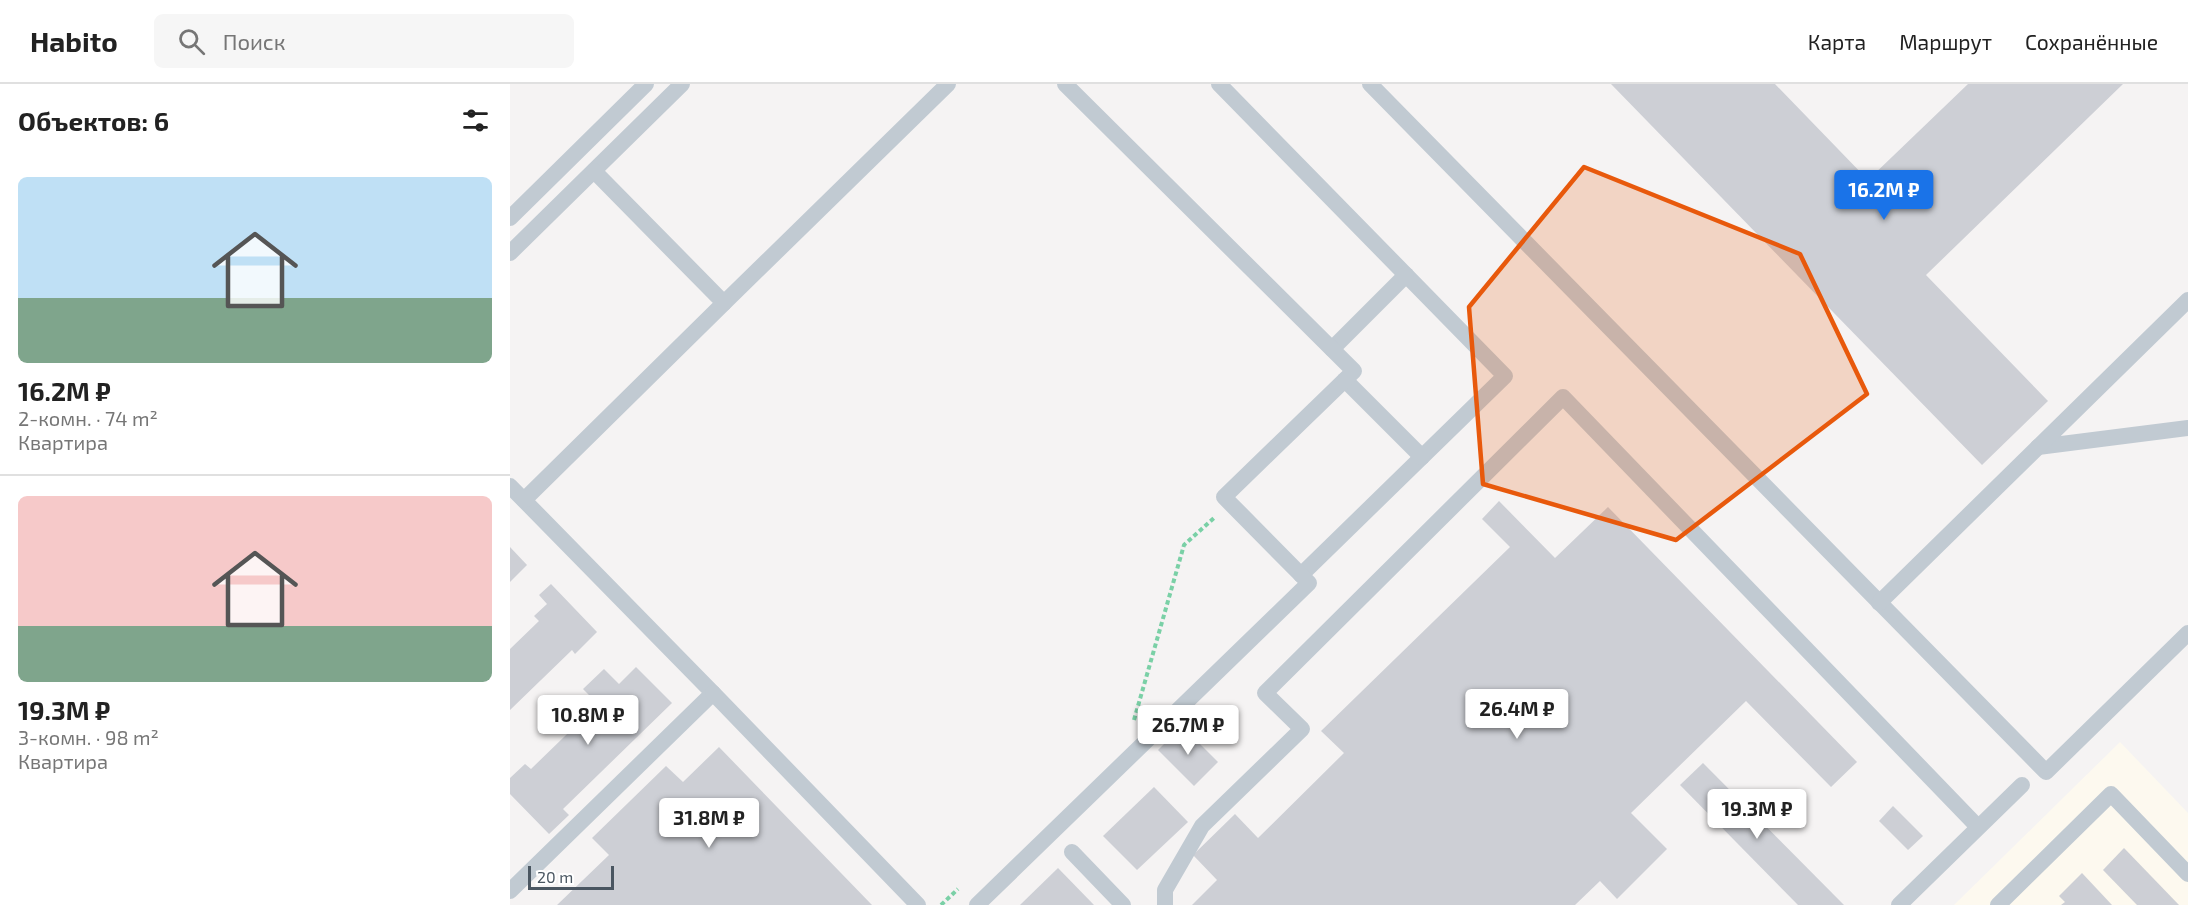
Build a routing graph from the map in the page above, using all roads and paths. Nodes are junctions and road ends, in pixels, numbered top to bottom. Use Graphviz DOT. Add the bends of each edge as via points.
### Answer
graph roads {
  1 [pos="646,84"];
  2 [pos="682,84"];
  3 [pos="948,84"];
  4 [pos="1065,84"];
  5 [pos="1219,84"];
  6 [pos="1370,84"];
  7 [pos="594,171"];
  8 [pos="510,218"];
  9 [pos="510,253"];
  10 [pos="1406,275"];
  11 [pos="2188,300"];
  12 [pos="724,303"];
  13 [pos="1332,349"];
  14 [pos="1345,380"];
  15 [pos="2188,428"];
  16 [pos="2038,447"];
  17 [pos="1422,458"];
  18 [pos="510,486"];
  19 [pos="524,500"];
  20 [pos="1230,503"];
  21 [pos="1301,575"];
  22 [pos="1879,603"];
  23 [pos="2188,633"];
  24 [pos="713,693"];
  25 [pos="1134,723"];
  26 [pos="2022,784"];
  27 [pos="1978,828"];
  28 [pos="1072,852"];
  29 [pos="2188,874"];
  30 [pos="966,881"];
  31 [pos="510,891"];
  32 [pos="918,905"];
  33 [pos="941,905"];
  34 [pos="977,905"];
  35 [pos="1123,905"];
  36 [pos="1165,905"];
  37 [pos="1899,905"];
  38 [pos="1998,905"];
  1 -- 8 [label="lane"];
  2 -- 7 [label="lane"];
  3 -- 12 [label="lane"];
  4 -- 13 [label="lane"];
  5 -- 10 [label="lane"];
  6 -- 22 [label="lane"];
  7 -- 9 [label="lane"];
  7 -- 12 [label="lane"];
  10 -- 13 [label="lane"];
  10 -- 17 [label="lane" via="1505,376"];
  11 -- 16 [label="lane"];
  12 -- 19 [label="lane"];
  13 -- 14 [label="lane" via="1354,371"];
  14 -- 17 [label="lane"];
  14 -- 20 [label="lane" via="1224,497"];
  15 -- 16 [label="lane"];
  16 -- 22 [label="lane"];
  17 -- 21 [label="lane"];
  18 -- 19 [label="lane"];
  19 -- 24 [label="lane"];
  20 -- 21 [label="lane"];
  20 -- 25 [label="path" via="1184,545"];
  21 -- 34 [label="lane" via="1309,583"];
  22 -- 23 [label="lane" via="2046,772"];
  24 -- 31 [label="lane"];
  24 -- 32 [label="lane"];
  26 -- 27 [label="lane"];
  27 -- 36 [label="lane" via="1563,397 1265,693 1302,729 1202,826 1165,890"];
  27 -- 37 [label="lane"];
  28 -- 35 [label="lane"];
  29 -- 38 [label="lane" via="2111,794"];
  30 -- 33 [label="path"];
}
